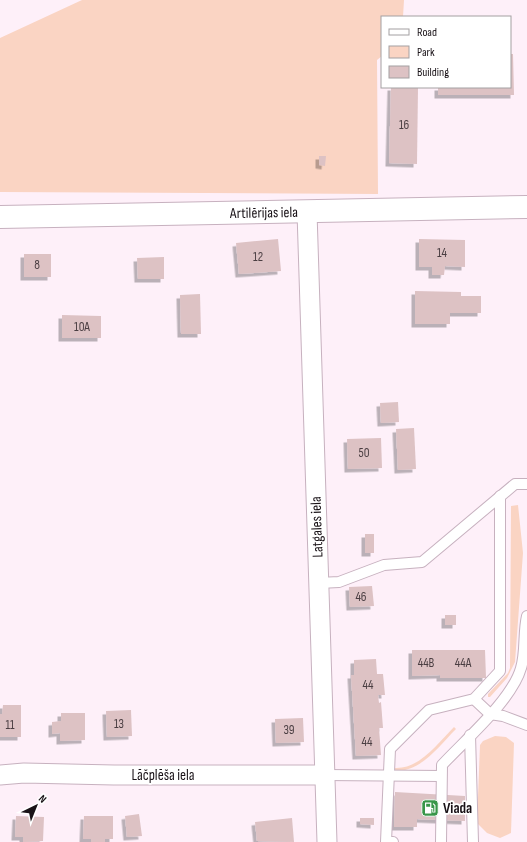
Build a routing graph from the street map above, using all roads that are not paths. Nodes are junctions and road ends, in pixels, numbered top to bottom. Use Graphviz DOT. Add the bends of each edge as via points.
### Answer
graph roads {
  1 [pos="527,207"];
  2 [pos="307,212"];
  3 [pos="0,217"];
  4 [pos="527,484"];
  5 [pos="500,496"];
  6 [pos="319,583"];
  7 [pos="527,616"];
  8 [pos="474,699"];
  9 [pos="490,714"];
  10 [pos="527,725"];
  11 [pos="470,734"];
  12 [pos="0,775"];
  13 [pos="325,775"];
  14 [pos="441,776"];
  15 [pos="388,777"];
  16 [pos="326,842"];
  17 [pos="393,842"];
  18 [pos="442,842"];
  19 [pos="473,842"];
  1 -- 2 [label="street, Artilērijas iela"];
  2 -- 3 [label="street, Artilērijas iela"];
  2 -- 6 [label="street, Latgales iela"];
  4 -- 5 [label="lane" via="515,484"];
  5 -- 6 [label="lane" via="422,562 384,565 339,582"];
  5 -- 8 [label="lane" via="500,671"];
  6 -- 13 [label="street, Latgales iela"];
  7 -- 9 [label="lane" via="519,674 508,693"];
  8 -- 9 [label="lane"];
  8 -- 15 [label="lane" via="429,710 390,749"];
  9 -- 10 [label="lane"];
  9 -- 11 [label="lane"];
  11 -- 14 [label="lane" via="442,765"];
  11 -- 19 [label="lane"];
  12 -- 13 [label="street, Lāčplēša iela"];
  13 -- 15 [label="lane"];
  13 -- 16 [label="street, Latgales iela"];
  14 -- 15 [label="lane"];
  14 -- 18 [label="lane"];
  15 -- 17 [label="lane" via="386,842"];
}
